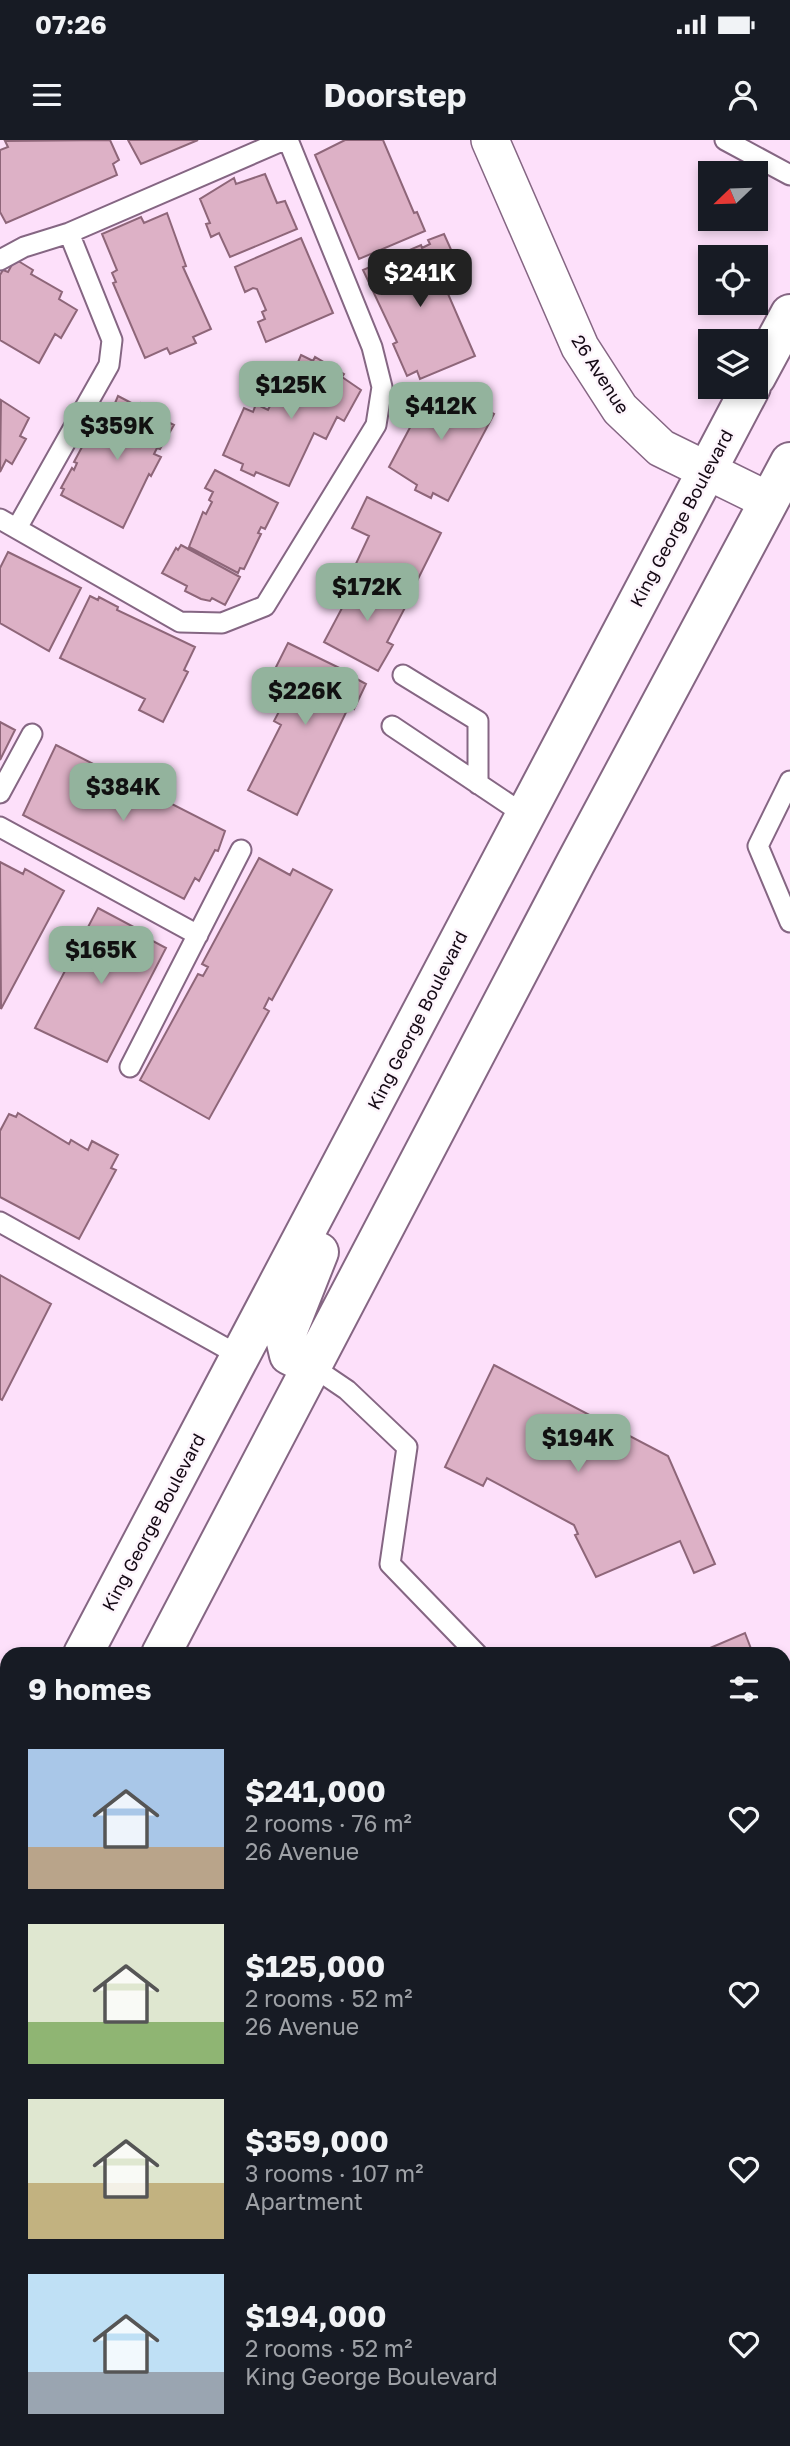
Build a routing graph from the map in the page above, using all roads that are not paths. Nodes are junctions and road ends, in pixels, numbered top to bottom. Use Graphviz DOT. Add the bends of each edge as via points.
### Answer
graph roads {
  1 [pos="286,140"];
  2 [pos="490,140"];
  3 [pos="725,140"];
  4 [pos="790,175"];
  5 [pos="69,233"];
  6 [pos="0,260"];
  7 [pos="790,314"];
  8 [pos="768,355"];
  9 [pos="745,399"];
  10 [pos="790,462"];
  11 [pos="707,471"];
  12 [pos="780,506"];
  13 [pos="8,523"];
  14 [pos="403,675"];
  15 [pos="392,726"];
  16 [pos="32,734"];
  17 [pos="790,781"];
  18 [pos="478,783"];
  19 [pos="0,793"];
  20 [pos="525,815"];
  21 [pos="0,827"];
  22 [pos="241,850"];
  23 [pos="790,922"];
  24 [pos="198,935"];
  25 [pos="130,1068"];
  26 [pos="391,1072"];
  27 [pos="0,1222"];
  28 [pos="240,1356"];
  29 [pos="313,1367"];
  30 [pos="87,1647"];
  31 [pos="165,1647"];
  32 [pos="470,1647"];
  1 -- 5 [label="lane"];
  1 -- 13 [label="lane" via="372,347 382,387 376,425 265,606 222,623 180,622"];
  2 -- 11 [label="street, 26 Avenue" via="579,347 620,409 661,448"];
  3 -- 4 [label="lane"];
  5 -- 6 [label="lane"];
  5 -- 13 [label="lane" via="112,340 109,365"];
  7 -- 8 [label="main road"];
  9 -- 11 [label="main road, King George Boulevard"];
  10 -- 12 [label="main road"];
  11 -- 12 [label="street, 26 Avenue"];
  11 -- 20 [label="main road, King George Boulevard"];
  12 -- 29 [label="main road" via="568,876"];
  14 -- 18 [label="lane" via="478,721"];
  15 -- 18 [label="lane"];
  16 -- 19 [label="lane"];
  17 -- 23 [label="lane" via="758,846"];
  18 -- 20 [label="lane"];
  20 -- 26 [label="main road, King George Boulevard"];
  21 -- 24 [label="lane"];
  22 -- 24 [label="lane"];
  24 -- 25 [label="lane"];
  26 -- 28 [label="main road, King George Boulevard"];
  26 -- 29 [label="main road" via="285,1338 289,1355"];
  27 -- 28 [label="lane"];
  28 -- 30 [label="main road, King George Boulevard"];
  29 -- 31 [label="main road"];
  29 -- 32 [label="lane" via="347,1390 407,1447 390,1564"];
}
